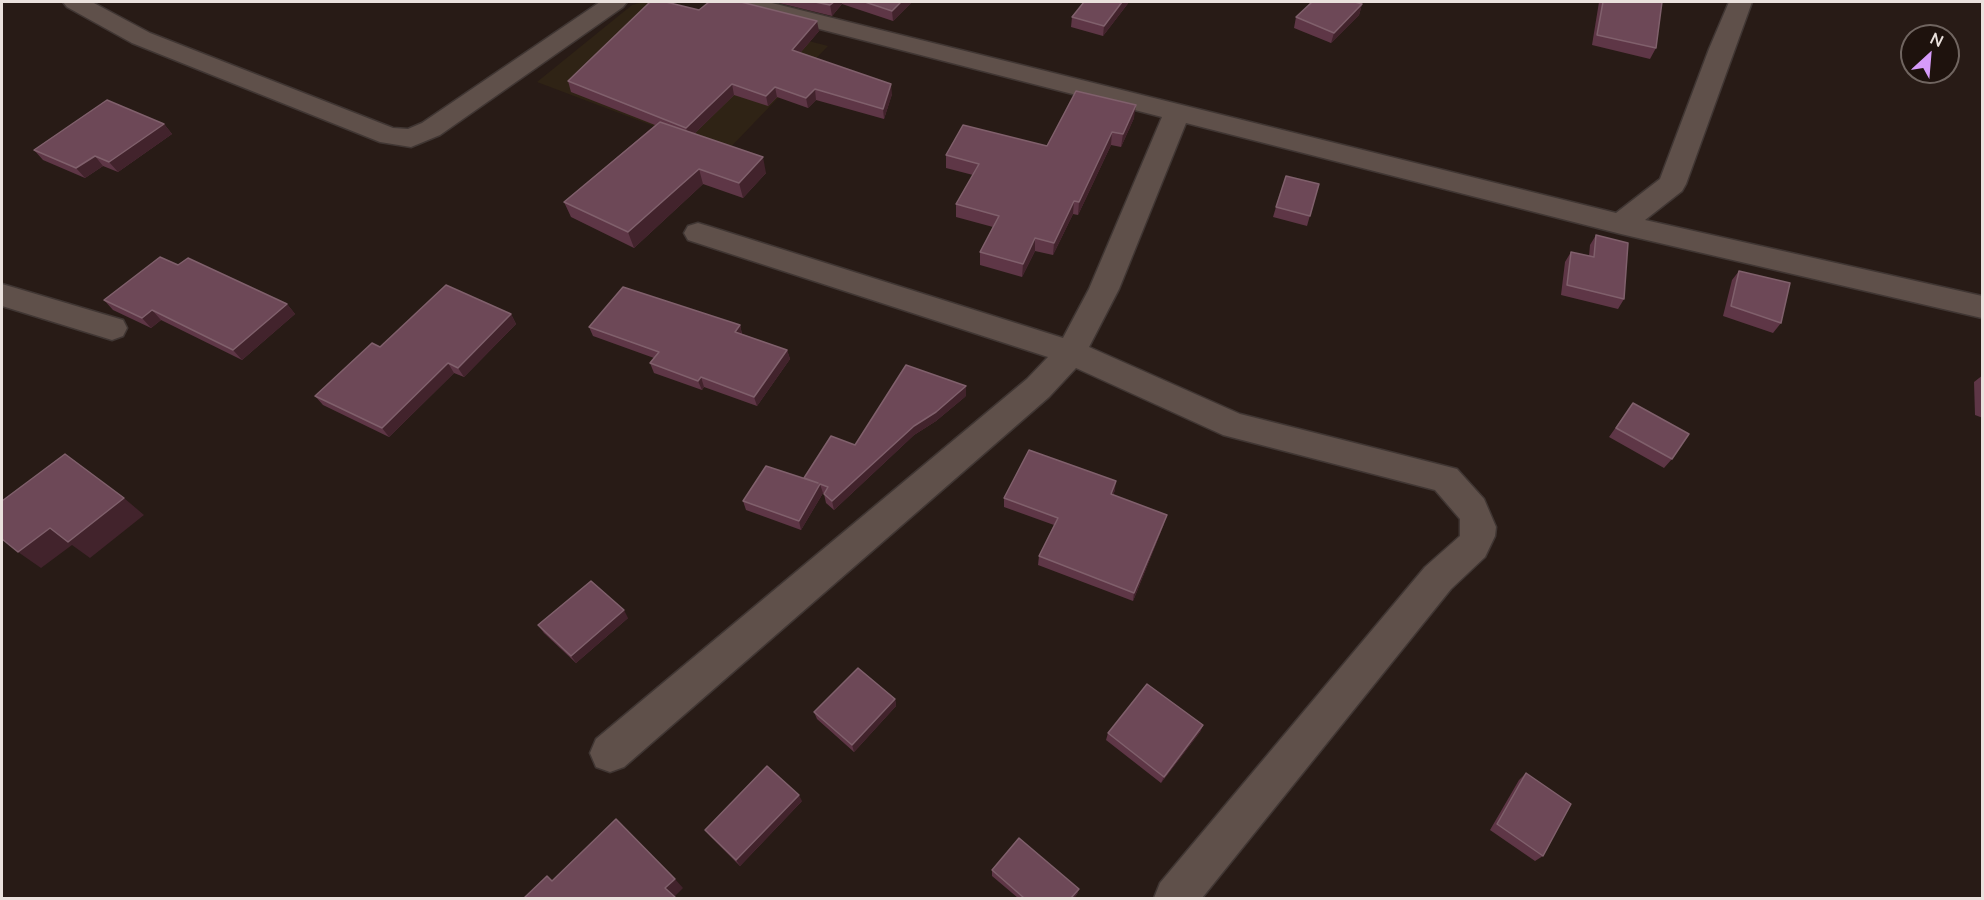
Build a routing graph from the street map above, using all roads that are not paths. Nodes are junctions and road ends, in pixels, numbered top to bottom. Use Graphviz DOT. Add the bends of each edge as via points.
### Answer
graph roads {
  1 [pos="75,2"];
  2 [pos="615,2"];
  3 [pos="742,2"];
  4 [pos="1741,2"];
  5 [pos="1177,113"];
  6 [pos="1621,224"];
  7 [pos="698,233"];
  8 [pos="2,295"];
  9 [pos="1983,307"];
  10 [pos="112,328"];
  11 [pos="1071,352"];
  12 [pos="610,753"];
  13 [pos="1175,898"];
  1 -- 2 [label="street" via="141,38 389,136 411,138 431,129"];
  3 -- 5 [label="street"];
  4 -- 6 [label="street" via="1672,184"];
  5 -- 6 [label="street"];
  5 -- 11 [label="street" via="1104,289"];
  6 -- 9 [label="street"];
  7 -- 11 [label="street"];
  8 -- 10 [label="street"];
  11 -- 12 [label="street" via="1038,388"];
  11 -- 13 [label="street" via="1234,426 1445,479 1471,505 1480,527 1474,546 1438,578"];
}
